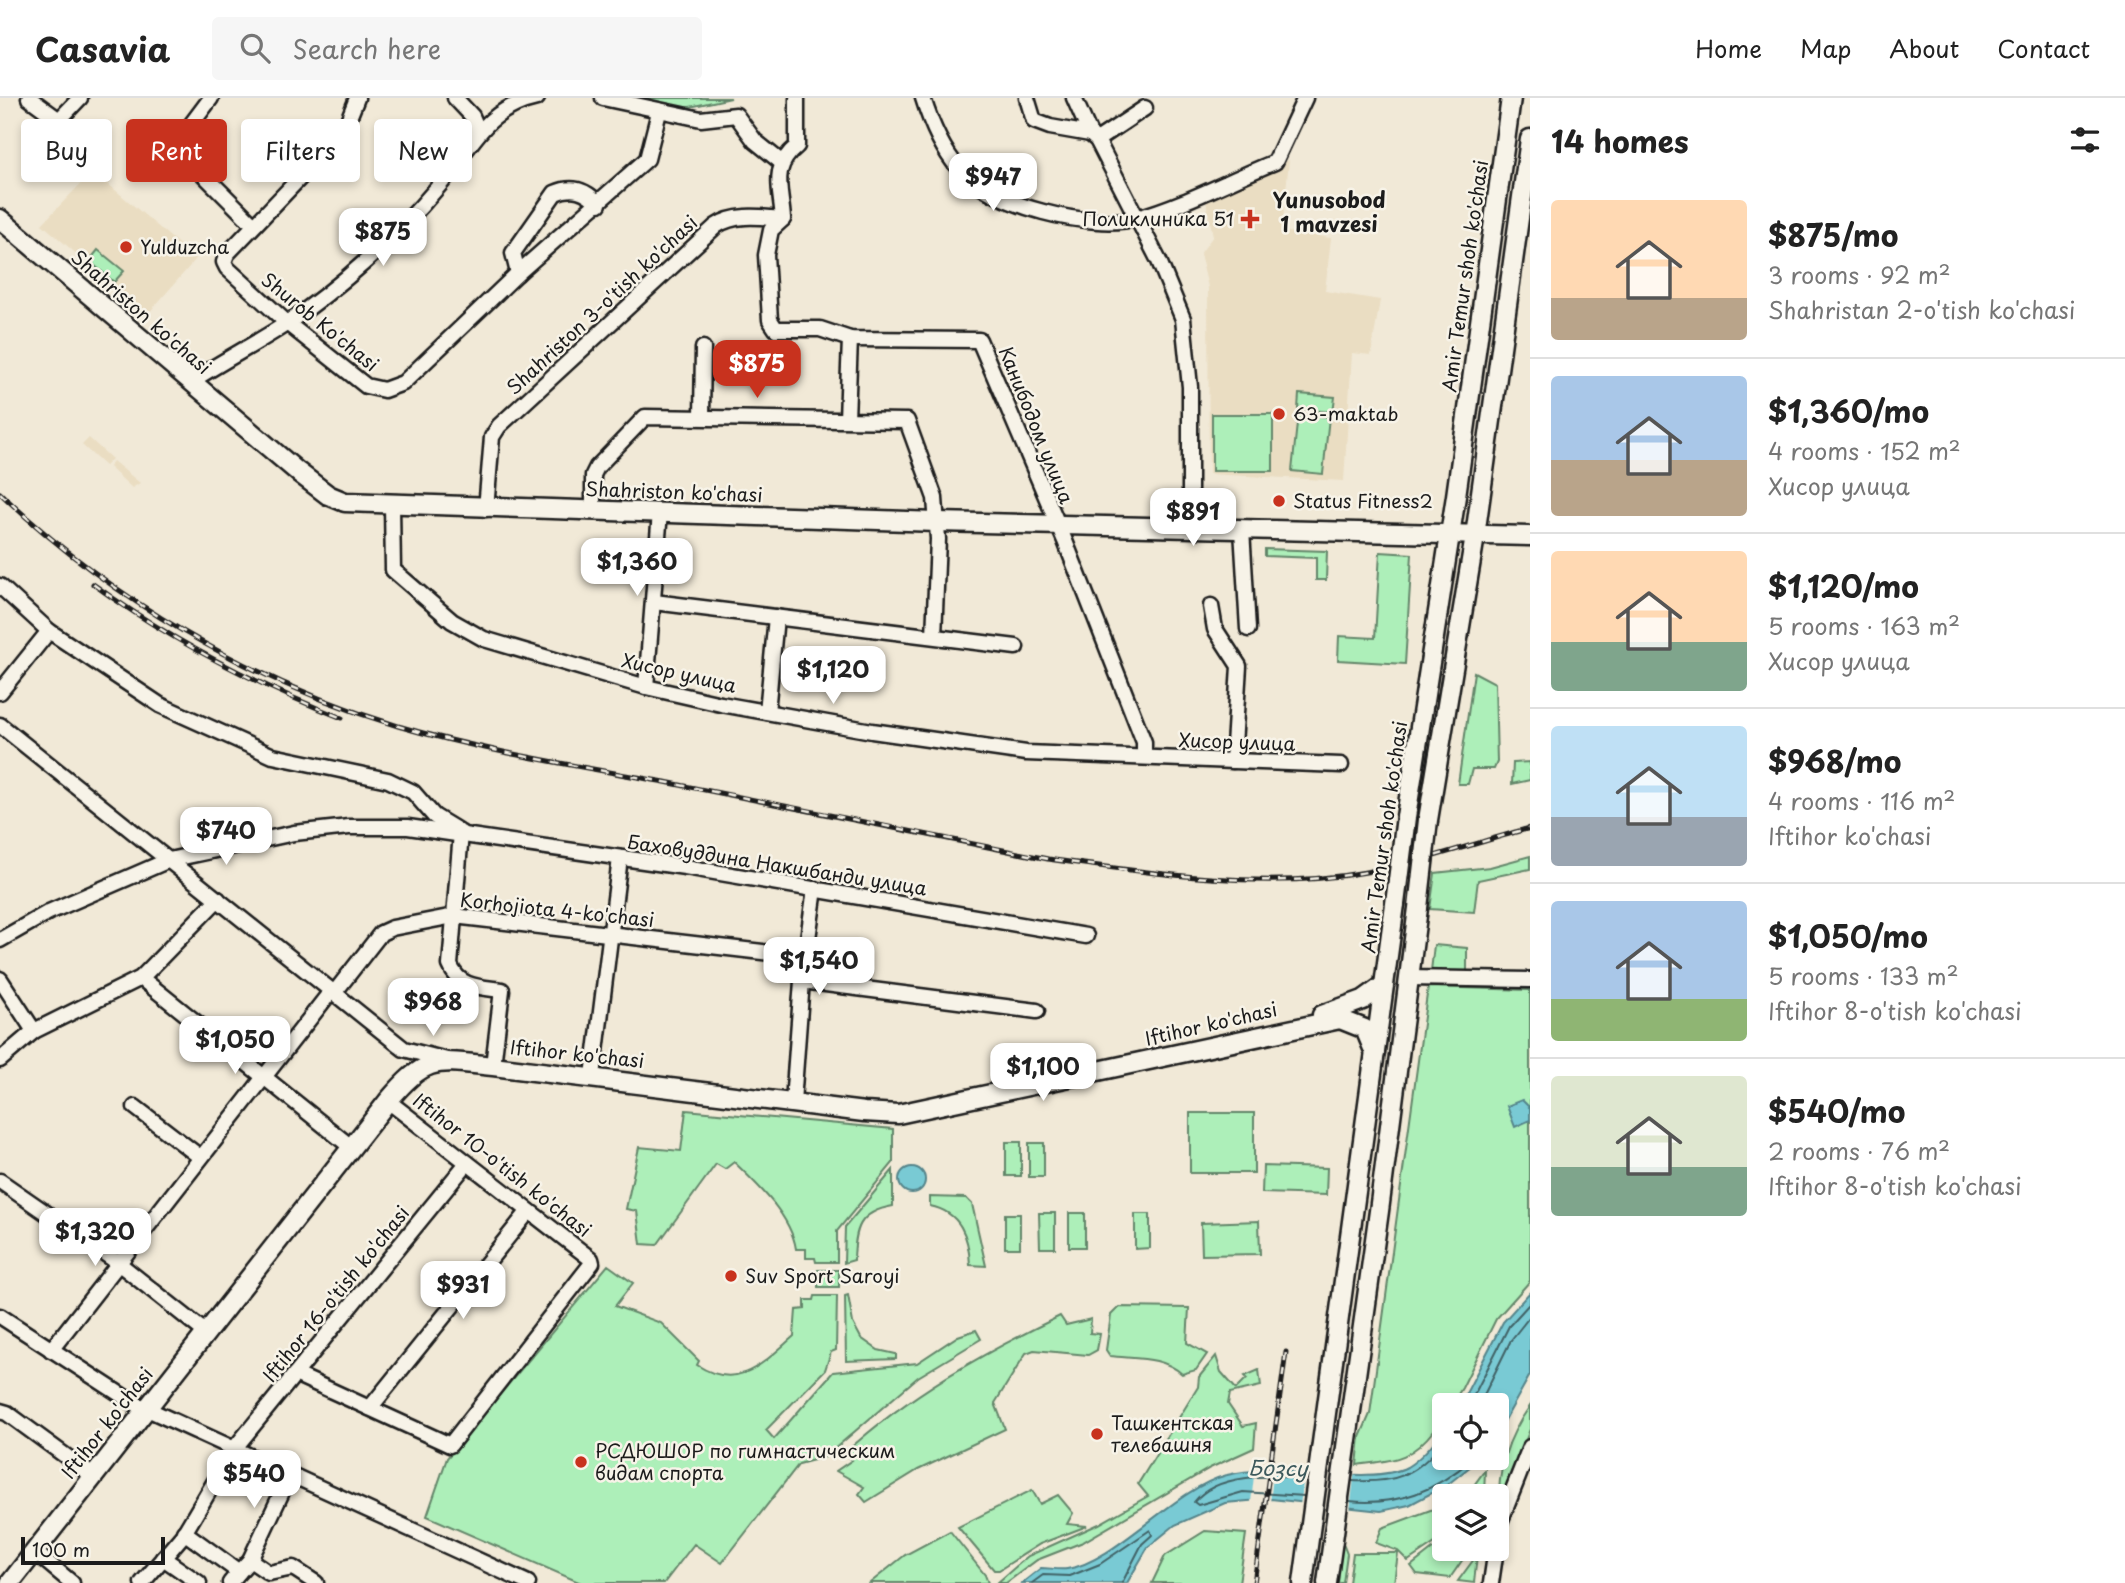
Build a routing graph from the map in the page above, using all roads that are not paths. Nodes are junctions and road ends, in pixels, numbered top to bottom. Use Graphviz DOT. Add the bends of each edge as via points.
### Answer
graph roads {
  1 [pos="29,98"];
  2 [pos="80,98"];
  3 [pos="211,98"];
  4 [pos="357,98"];
  5 [pos="455,98"];
  6 [pos="537,98"];
  7 [pos="603,98"];
  8 [pos="797,98"];
  9 [pos="923,98"];
  10 [pos="1027,98"];
  11 [pos="1074,98"];
  12 [pos="1305,98"];
  13 [pos="1511,98"];
  14 [pos="1146,107"];
  15 [pos="659,112"];
  16 [pos="478,130"];
  17 [pos="1093,137"];
  18 [pos="1530,139"];
  19 [pos="781,162"];
  20 [pos="599,204"];
  21 [pos="0,219"];
  22 [pos="783,219"];
  23 [pos="1135,219"];
  24 [pos="254,225"];
  25 [pos="518,273"];
  26 [pos="287,323"];
  27 [pos="850,339"];
  28 [pos="703,348"];
  29 [pos="190,382"];
  30 [pos="702,417"];
  31 [pos="847,419"];
  32 [pos="1465,425"];
  33 [pos="1491,427"];
  34 [pos="392,505"];
  35 [pos="486,509"];
  36 [pos="593,511"];
  37 [pos="660,512"];
  38 [pos="937,522"];
  39 [pos="1056,525"];
  40 [pos="1190,528"];
  41 [pos="1450,535"];
  42 [pos="1475,536"];
  43 [pos="1530,536"];
  44 [pos="1242,537"];
  45 [pos="0,586"];
  46 [pos="654,602"];
  47 [pos="1211,606"];
  48 [pos="776,618"];
  49 [pos="1248,629"];
  50 [pos="49,631"];
  51 [pos="933,636"];
  52 [pos="1016,647"];
  53 [pos="646,687"];
  54 [pos="0,692"];
  55 [pos="767,712"];
  56 [pos="0,725"];
  57 [pos="1144,757"];
  58 [pos="1233,761"];
  59 [pos="1341,765"];
  60 [pos="461,833"];
  61 [pos="620,858"];
  62 [pos="169,860"];
  63 [pos="815,889"];
  64 [pos="218,899"];
  65 [pos="454,916"];
  66 [pos="610,934"];
  67 [pos="1086,936"];
  68 [pos="0,940"];
  69 [pos="805,957"];
  70 [pos="141,978"];
  71 [pos="1408,978"];
  72 [pos="0,979"];
  73 [pos="1530,979"];
  74 [pos="802,981"];
  75 [pos="1384,985"];
  76 [pos="334,991"];
  77 [pos="1037,1011"];
  78 [pos="1295,1027"];
  79 [pos="34,1031"];
  80 [pos="404,1049"];
  81 [pos="1375,1053"];
  82 [pos="0,1060"];
  83 [pos="454,1062"];
  84 [pos="493,1066"];
  85 [pos="593,1076"];
  86 [pos="264,1077"];
  87 [pos="401,1085"];
  88 [pos="388,1101"];
  89 [pos="793,1102"];
  90 [pos="135,1107"];
  91 [pos="351,1147"];
  92 [pos="200,1157"];
  93 [pos="467,1163"];
  94 [pos="0,1181"];
  95 [pos="528,1212"];
  96 [pos="117,1262"];
  97 [pos="0,1316"];
  98 [pos="205,1332"];
  99 [pos="51,1350"];
  100 [pos="295,1374"];
  101 [pos="145,1408"];
  102 [pos="370,1408"];
  103 [pos="0,1411"];
  104 [pos="1530,1447"];
  105 [pos="234,1449"];
  106 [pos="1526,1463"];
  107 [pos="290,1475"];
  108 [pos="93,1476"];
  109 [pos="1509,1502"];
  110 [pos="184,1532"];
  111 [pos="35,1552"];
  112 [pos="163,1558"];
  113 [pos="250,1560"];
  114 [pos="1494,1561"];
  115 [pos="235,1578"];
  116 [pos="10,1583"];
  117 [pos="72,1583"];
  118 [pos="142,1583"];
  119 [pos="199,1583"];
  120 [pos="316,1583"];
  121 [pos="528,1583"];
  122 [pos="1303,1583"];
  123 [pos="1327,1583"];
  124 [pos="1491,1583"];
  1 -- 2 [label="street" via="59,120"];
  3 -- 24 [label="street" via="175,146"];
  4 -- 24 [label="street, Shurob Ko'chasi" via="343,133"];
  5 -- 16 [label="street"];
  6 -- 16 [label="street" via="513,105"];
  7 -- 15 [label="street"];
  8 -- 19 [label="street" via="798,141"];
  9 -- 23 [label="street" via="946,151 976,185 1017,205 1051,214"];
  10 -- 17 [label="street" via="1034,121"];
  11 -- 17 [label="street"];
  12 -- 23 [label="street" via="1275,162"];
  13 -- 32 [label="main road, Amir Temur shoh ko'chasi"];
  14 -- 17 [label="street"];
  15 -- 19 [label="street" via="701,120 736,116 755,141"];
  15 -- 20 [label="street, Shurob Ko'chasi" via="647,159"];
  16 -- 26 [label="street" via="429,197 367,260"];
  17 -- 23 [label="street"];
  18 -- 33 [label="main road"];
  19 -- 22 [label="street"];
  20 -- 25 [label="street, Shurob Ko'chasi"];
  20 -- 25 [label="street" via="588,192 555,193 513,253"];
  21 -- 29 [label="main road, Shahriston ko'chasi"];
  22 -- 27 [label="street" via="771,230 766,255 770,320 776,328 820,329"];
  22 -- 35 [label="street, Shahriston 3-o'tish ko'chasi" via="724,220 499,426 492,437"];
  23 -- 40 [label="street" via="1184,319"];
  24 -- 26 [label="street, Shurob Ko'chasi" via="227,254 225,265"];
  25 -- 26 [label="street, Shurob Ko'chasi" via="403,383 384,390 366,386"];
  26 -- 29 [label="street"];
  27 -- 31 [label="street"];
  27 -- 39 [label="street, Канибодом улица" via="979,340"];
  28 -- 30 [label="street"];
  29 -- 34 [label="main road, Shahriston ko'chasi" via="328,495 352,503"];
  30 -- 31 [label="street"];
  30 -- 36 [label="street" via="641,419 597,467"];
  31 -- 38 [label="street" via="907,421 935,498"];
  32 -- 33 [label="main road"];
  32 -- 41 [label="main road, Amir Temur shoh ko'chasi"];
  33 -- 42 [label="main road"];
  34 -- 35 [label="main road, Shahriston ko'chasi"];
  34 -- 53 [label="street, Хисор улица" via="393,570 452,621 484,639"];
  35 -- 36 [label="main road, Shahriston ko'chasi"];
  36 -- 37 [label="main road, Shahriston ko'chasi"];
  37 -- 38 [label="main road, Shahriston ko'chasi"];
  37 -- 46 [label="street"];
  38 -- 39 [label="main road, Shahriston ko'chasi"];
  38 -- 51 [label="street"];
  39 -- 40 [label="main road, Shahriston ko'chasi"];
  39 -- 57 [label="street, Канибодом улица" via="1144,742"];
  40 -- 44 [label="main road, Shahriston ko'chasi"];
  41 -- 42 [label="main road, Shahriston ko'chasi"];
  41 -- 44 [label="main road, Shahriston ko'chasi"];
  41 -- 75 [label="main road, Amir Temur shoh ko'chasi, bridge"];
  42 -- 43 [label="main road, Shahriston ko'chasi"];
  42 -- 71 [label="main road, bridge" via="1428,821"];
  44 -- 49 [label="street"];
  45 -- 50 [label="street"];
  46 -- 48 [label="street"];
  46 -- 53 [label="street"];
  47 -- 58 [label="street" via="1215,629 1239,666"];
  48 -- 51 [label="street"];
  48 -- 55 [label="street"];
  50 -- 54 [label="street"];
  50 -- 60 [label="street" via="160,705 273,756 388,780 413,792 435,816"];
  51 -- 52 [label="street"];
  53 -- 55 [label="street, Хисор улица"];
  55 -- 57 [label="street, Хисор улица" via="1026,753"];
  56 -- 62 [label="street"];
  57 -- 58 [label="street, Хисор улица"];
  58 -- 59 [label="street, Хисор улица"];
  60 -- 61 [label="street, Баховуддина Накшбанди улица"];
  60 -- 62 [label="street, Баховуддина Накшбанди улица" via="349,827 294,833"];
  60 -- 65 [label="street"];
  61 -- 63 [label="street, Баховуддина Накшбанди улица"];
  61 -- 66 [label="street"];
  62 -- 64 [label="street"];
  62 -- 68 [label="street, Баховуддина Накшбанди улица" via="61,906"];
  63 -- 67 [label="street, Баховуддина Накшбанди улица"];
  63 -- 69 [label="street"];
  64 -- 70 [label="street"];
  64 -- 76 [label="street"];
  65 -- 66 [label="street, Korhojiota 4-ko'chasi"];
  65 -- 76 [label="street, Korhojiota 4-ko'chasi" via="381,933"];
  65 -- 84 [label="street" via="450,958 457,978 476,987 502,990"];
  66 -- 69 [label="street, Korhojiota 4-ko'chasi"];
  66 -- 85 [label="street"];
  69 -- 74 [label="street"];
  70 -- 79 [label="street"];
  70 -- 86 [label="street"];
  71 -- 73 [label="street"];
  71 -- 123 [label="main road"];
  72 -- 79 [label="street"];
  74 -- 77 [label="street"];
  74 -- 89 [label="street"];
  75 -- 78 [label="main road, Iftihor ko'chasi" via="1363,1000"];
  75 -- 81 [label="main road, Amir Temur shoh ko'chasi"];
  76 -- 80 [label="street"];
  76 -- 86 [label="street, Korhojiota 4-ko'chasi"];
  78 -- 81 [label="main road, Iftihor ko'chasi" via="1340,1019 1352,1022 1368,1033"];
  78 -- 89 [label="main road, Iftihor ko'chasi" via="907,1113 872,1114"];
  79 -- 82 [label="street"];
  80 -- 83 [label="street"];
  80 -- 87 [label="street" via="407,1067"];
  81 -- 122 [label="main road, Amir Temur shoh ko'chasi"];
  83 -- 84 [label="main road, Iftihor ko'chasi"];
  83 -- 87 [label="main road, Iftihor ko'chasi" via="424,1065"];
  84 -- 85 [label="main road, Iftihor ko'chasi"];
  85 -- 89 [label="main road, Iftihor ko'chasi"];
  86 -- 91 [label="street"];
  86 -- 92 [label="street, Korhojiota 4-ko'chasi"];
  87 -- 88 [label="main road, Iftihor ko'chasi"];
  88 -- 91 [label="main road, Iftihor ko'chasi"];
  88 -- 93 [label="street, Iftihor 10-o'tish ko'chasi"];
  90 -- 92 [label="street"];
  91 -- 98 [label="main road, Iftihor ko'chasi"];
  92 -- 96 [label="street, Korhojiota 4-ko'chasi"];
  93 -- 95 [label="street, Iftihor 10-o'tish ko'chasi"];
  93 -- 100 [label="street, Iftihor 16-o'tish ko'chasi"];
  94 -- 96 [label="street"];
  95 -- 102 [label="street"];
  95 -- 102 [label="street, Iftihor 10-o'tish ko'chasi" via="592,1261 450,1445"];
  96 -- 98 [label="street"];
  96 -- 99 [label="street, Korhojiota 4-ko'chasi"];
  97 -- 99 [label="street"];
  98 -- 101 [label="main road, Iftihor ko'chasi"];
  99 -- 101 [label="street"];
  100 -- 102 [label="street"];
  100 -- 105 [label="street, Iftihor 16-o'tish ko'chasi"];
  101 -- 105 [label="street"];
  101 -- 108 [label="main road, Iftihor ko'chasi"];
  103 -- 108 [label="street"];
  104 -- 106 [label="street"];
  105 -- 107 [label="street"];
  105 -- 110 [label="street, Iftihor 16-o'tish ko'chasi"];
  106 -- 109 [label="street"];
  107 -- 113 [label="street"];
  107 -- 121 [label="street"];
  108 -- 111 [label="main road, Iftihor ko'chasi"];
  110 -- 112 [label="street, Iftihor 16-o'tish ko'chasi"];
  110 -- 115 [label="street"];
  111 -- 116 [label="main road, Iftihor ko'chasi"];
  111 -- 117 [label="street"];
  112 -- 118 [label="street, Iftihor 16-o'tish ko'chasi"];
  112 -- 119 [label="street"];
  113 -- 115 [label="street"];
  113 -- 120 [label="street" via="269,1573 293,1568"];
  114 -- 124 [label="street"];
}
